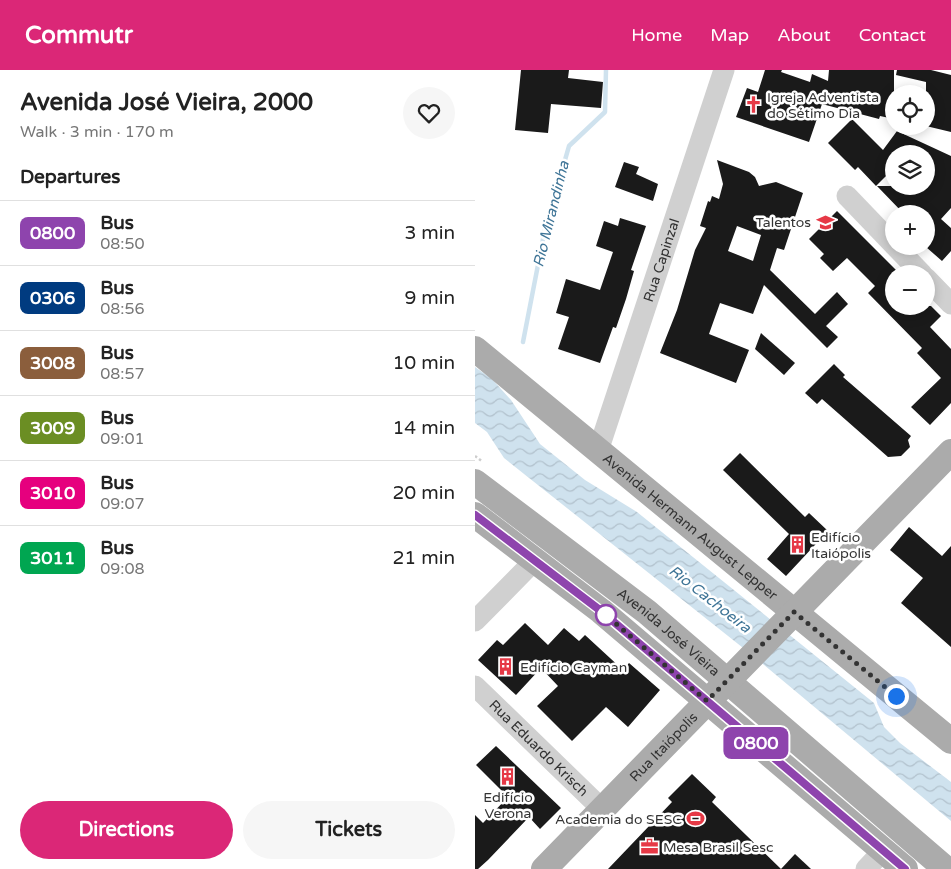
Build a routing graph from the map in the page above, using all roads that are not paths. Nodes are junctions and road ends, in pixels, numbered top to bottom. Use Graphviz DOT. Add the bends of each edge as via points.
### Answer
graph roads {
  1 [pos="724,70"];
  2 [pos="847,196"];
  3 [pos="885,235"];
  4 [pos="904,255"];
  5 [pos="914,265"];
  6 [pos="935,287"];
  7 [pos="951,304"];
  8 [pos="475,349"];
  9 [pos="598,451"];
  10 [pos="951,452"];
  11 [pos="475,482"];
  12 [pos="475,515"];
  13 [pos="535,560"];
  14 [pos="789,618"];
  15 [pos="475,621"];
  16 [pos="727,681"];
  17 [pos="475,686"];
  18 [pos="707,701"];
  19 [pos="951,741"];
  20 [pos="602,809"];
  21 [pos="875,860"];
  22 [pos="544,869"];
  23 [pos="905,869"];
  24 [pos="946,869"];
  1 -- 9 [label="street, Rua Capinzal"];
  2 -- 3 [label="street"];
  4 -- 5 [label="street"];
  6 -- 7 [label="street"];
  8 -- 9 [label="main road, Avenida Hermann August Lepper"];
  9 -- 14 [label="main road, Avenida Hermann August Lepper"];
  10 -- 14 [label="main road, Rua Itaiópolis"];
  11 -- 16 [label="main road, Avenida José Vieira" via="620,591"];
  12 -- 13 [label="main road, Avenida José Vieira"];
  13 -- 15 [label="street"];
  13 -- 18 [label="main road, Avenida José Vieira"];
  14 -- 16 [label="main road, Rua Itaiópolis"];
  14 -- 19 [label="main road, Avenida Hermann August Lepper"];
  16 -- 18 [label="main road, Rua Itaiópolis"];
  16 -- 24 [label="main road, Avenida José Vieira"];
  17 -- 20 [label="street, Rua Eduardo Krisch"];
  18 -- 20 [label="main road, Rua Itaiópolis"];
  18 -- 21 [label="main road, Avenida José Vieira"];
  20 -- 22 [label="main road, Rua Itaiópolis"];
  21 -- 23 [label="main road, Avenida José Vieira"];
}
